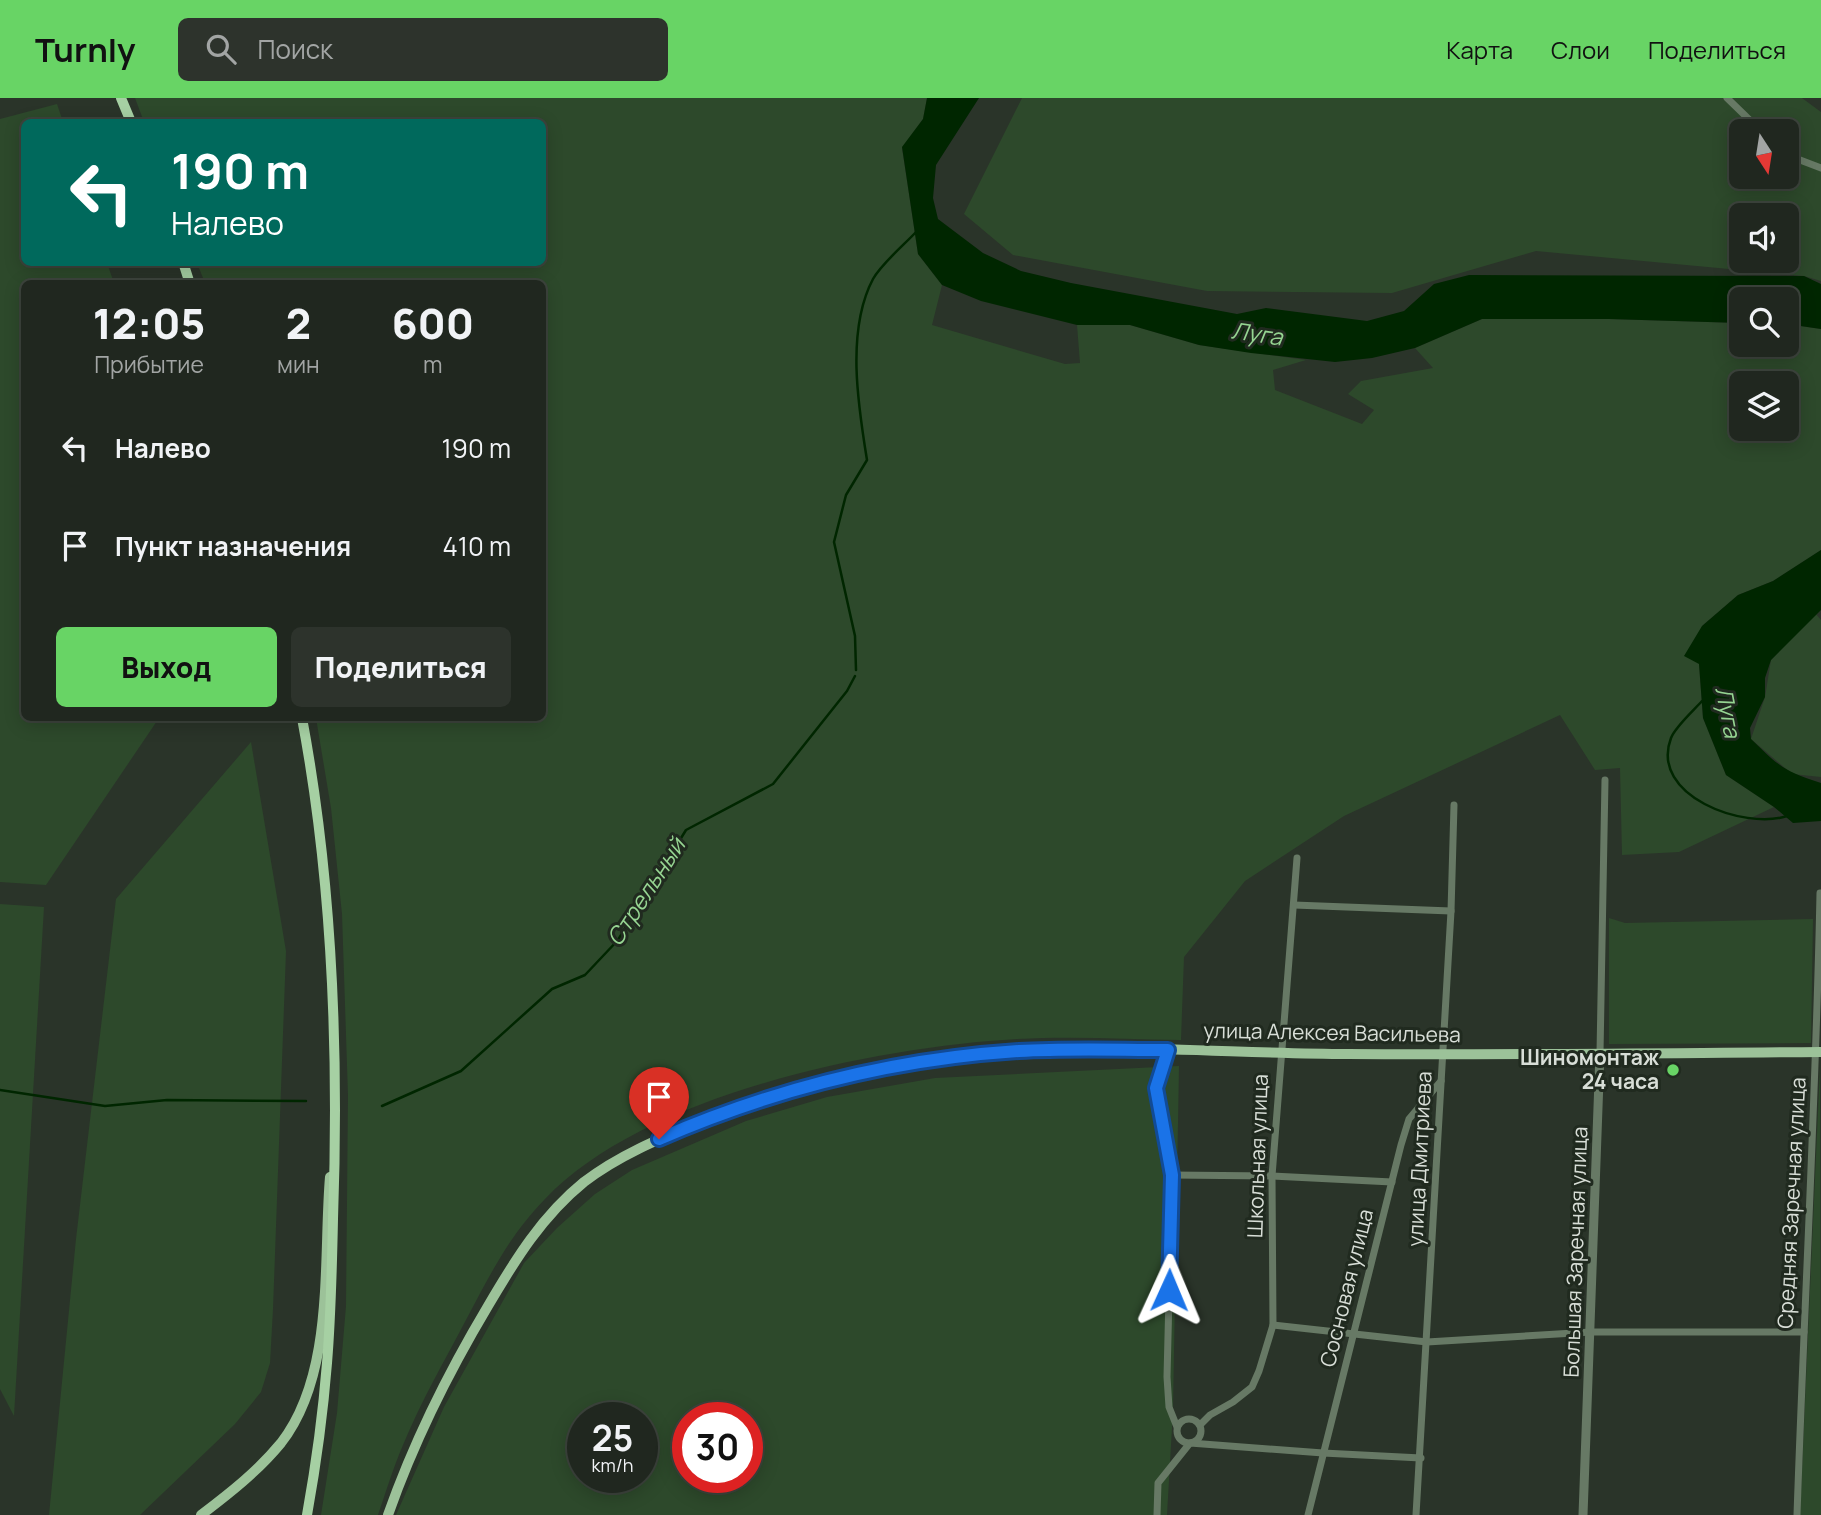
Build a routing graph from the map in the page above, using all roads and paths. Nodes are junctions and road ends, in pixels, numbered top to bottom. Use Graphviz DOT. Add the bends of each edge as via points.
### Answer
graph roads {
  1 [pos="121,98"];
  2 [pos="1727,98"];
  3 [pos="130,119"];
  4 [pos="1749,119"];
  5 [pos="1799,160"];
  6 [pos="1821,168"];
  7 [pos="302,721"];
  8 [pos="1605,780"];
  9 [pos="1454,804"];
  10 [pos="1297,858"];
  11 [pos="1820,893"];
  12 [pos="1294,905"];
  13 [pos="1451,911"];
  14 [pos="1168,1050"];
  15 [pos="1819,1052"];
  16 [pos="1600,1053"];
  17 [pos="1280,1054"];
  18 [pos="1443,1055"];
  19 [pos="1442,1080"];
  20 [pos="336,1101"];
  21 [pos="1172,1175"];
  22 [pos="1272,1176"];
  23 [pos="1392,1182"];
  24 [pos="1273,1325"];
  25 [pos="1591,1332"];
  26 [pos="1804,1332"];
  27 [pos="1355,1333"];
  28 [pos="1427,1342"];
  29 [pos="1200,1425"];
  30 [pos="1177,1427"];
  31 [pos="1190,1443"];
  32 [pos="1324,1454"];
  33 [pos="1421,1458"];
  34 [pos="201,1515"];
  35 [pos="307,1515"];
  36 [pos="388,1515"];
  37 [pos="1157,1515"];
  38 [pos="1308,1515"];
  39 [pos="1416,1515"];
  40 [pos="1583,1515"];
  41 [pos="1797,1515"];
  1 -- 3 [label="highway"];
  2 -- 4 [label="street"];
  5 -- 6 [label="street"];
  7 -- 20 [label="highway" via="329,920"];
  8 -- 16 [label="street, Большая Заречная улица"];
  9 -- 13 [label="street, улица Дмитриева"];
  10 -- 12 [label="street, Школьная улица"];
  11 -- 15 [label="street, Средняя Заречная улица"];
  12 -- 13 [label="street"];
  12 -- 17 [label="street, Школьная улица"];
  13 -- 18 [label="street, улица Дмитриева"];
  14 -- 17 [label="main road, улица Алексея Васильева"];
  14 -- 21 [label="street" via="1156,1088"];
  14 -- 36 [label="main road, улица Алексея Васильева" via="1019,1051 891,1067 783,1092 623,1156 566,1198 514,1262 433,1405"];
  15 -- 16 [label="main road, улица Алексея Васильева"];
  15 -- 26 [label="street, Средняя Заречная улица"];
  16 -- 18 [label="main road, улица Алексея Васильева"];
  16 -- 25 [label="street, Большая Заречная улица"];
  17 -- 18 [label="main road, улица Алексея Васильева"];
  17 -- 22 [label="street, Школьная улица"];
  18 -- 19 [label="street, улица Дмитриева"];
  19 -- 23 [label="street, Сосновая улица" via="1409,1119"];
  19 -- 28 [label="street, улица Дмитриева"];
  20 -- 34 [label="main road" via="321,1335 311,1383 283,1441 255,1471"];
  20 -- 35 [label="highway" via="329,1337"];
  21 -- 22 [label="street"];
  21 -- 30 [label="street" via="1167,1377 1169,1407"];
  22 -- 23 [label="street"];
  22 -- 24 [label="street, Школьная улица"];
  23 -- 27 [label="street, Сосновая улица"];
  24 -- 27 [label="street"];
  24 -- 29 [label="street, Школьная улица" via="1252,1387"];
  25 -- 26 [label="street"];
  25 -- 28 [label="street"];
  25 -- 40 [label="street, Большая Заречная улица"];
  26 -- 41 [label="street, Средняя Заречная улица"];
  27 -- 28 [label="street"];
  27 -- 32 [label="street, Сосновая улица"];
  28 -- 33 [label="street, улица Дмитриева"];
  29 -- 30 [label="street" via="1186,1419"];
  29 -- 31 [label="street" via="1200,1436"];
  30 -- 31 [label="street" via="1180,1438"];
  31 -- 32 [label="street"];
  31 -- 37 [label="street" via="1158,1483"];
  32 -- 33 [label="street"];
  32 -- 38 [label="street, Сосновая улица"];
  33 -- 39 [label="street, улица Дмитриева"];
}
